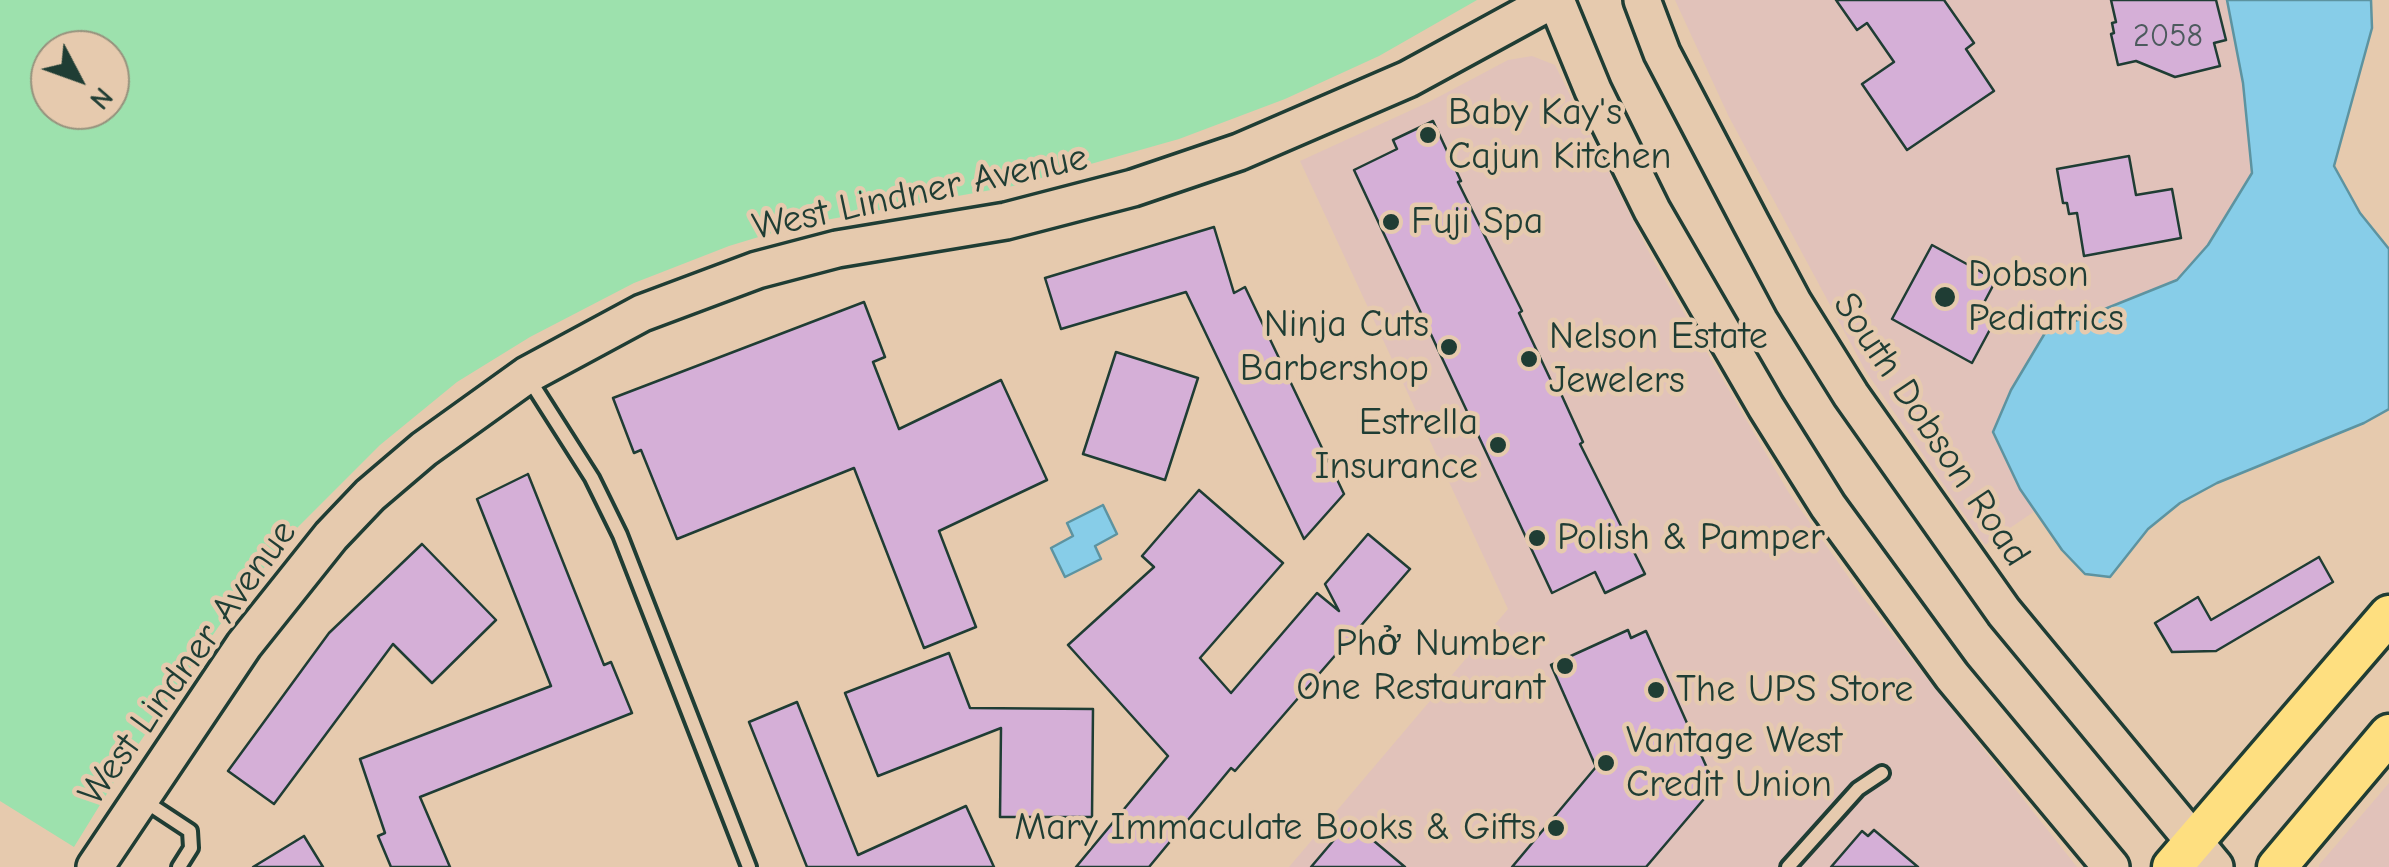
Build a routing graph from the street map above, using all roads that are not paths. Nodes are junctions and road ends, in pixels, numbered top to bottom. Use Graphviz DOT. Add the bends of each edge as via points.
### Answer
graph roads {
  1 [pos="1554,0"];
  2 [pos="1642,0"];
  3 [pos="526,376"];
  4 [pos="2389,615"];
  5 [pos="2389,734"];
  6 [pos="1882,773"];
  7 [pos="141,799"];
  8 [pos="2193,859"];
  9 [pos="104,864"];
  10 [pos="178,867"];
  11 [pos="749,867"];
  12 [pos="1788,867"];
  13 [pos="2111,867"];
  14 [pos="2277,867"];
  1 -- 3 [label="main road, West Lindner Avenue" via="1408,79 1239,152 1006,221 838,248 758,270 642,313"];
  1 -- 13 [label="main road" via="1652,210 1828,506 1952,676"];
  2 -- 8 [label="main road, South Dobson Road" via="1662,54 1742,206 1850,395 2004,612"];
  3 -- 7 [label="main road, West Lindner Avenue" via="424,449 331,536 244,646"];
  3 -- 11 [label="lane" via="620,535"];
  4 -- 8 [label="main road"];
  5 -- 14 [label="main road"];
  6 -- 12 [label="lane" via="1858,789"];
  7 -- 9 [label="main road, West Lindner Avenue"];
  7 -- 10 [label="lane" via="190,832 191,848"];
}
